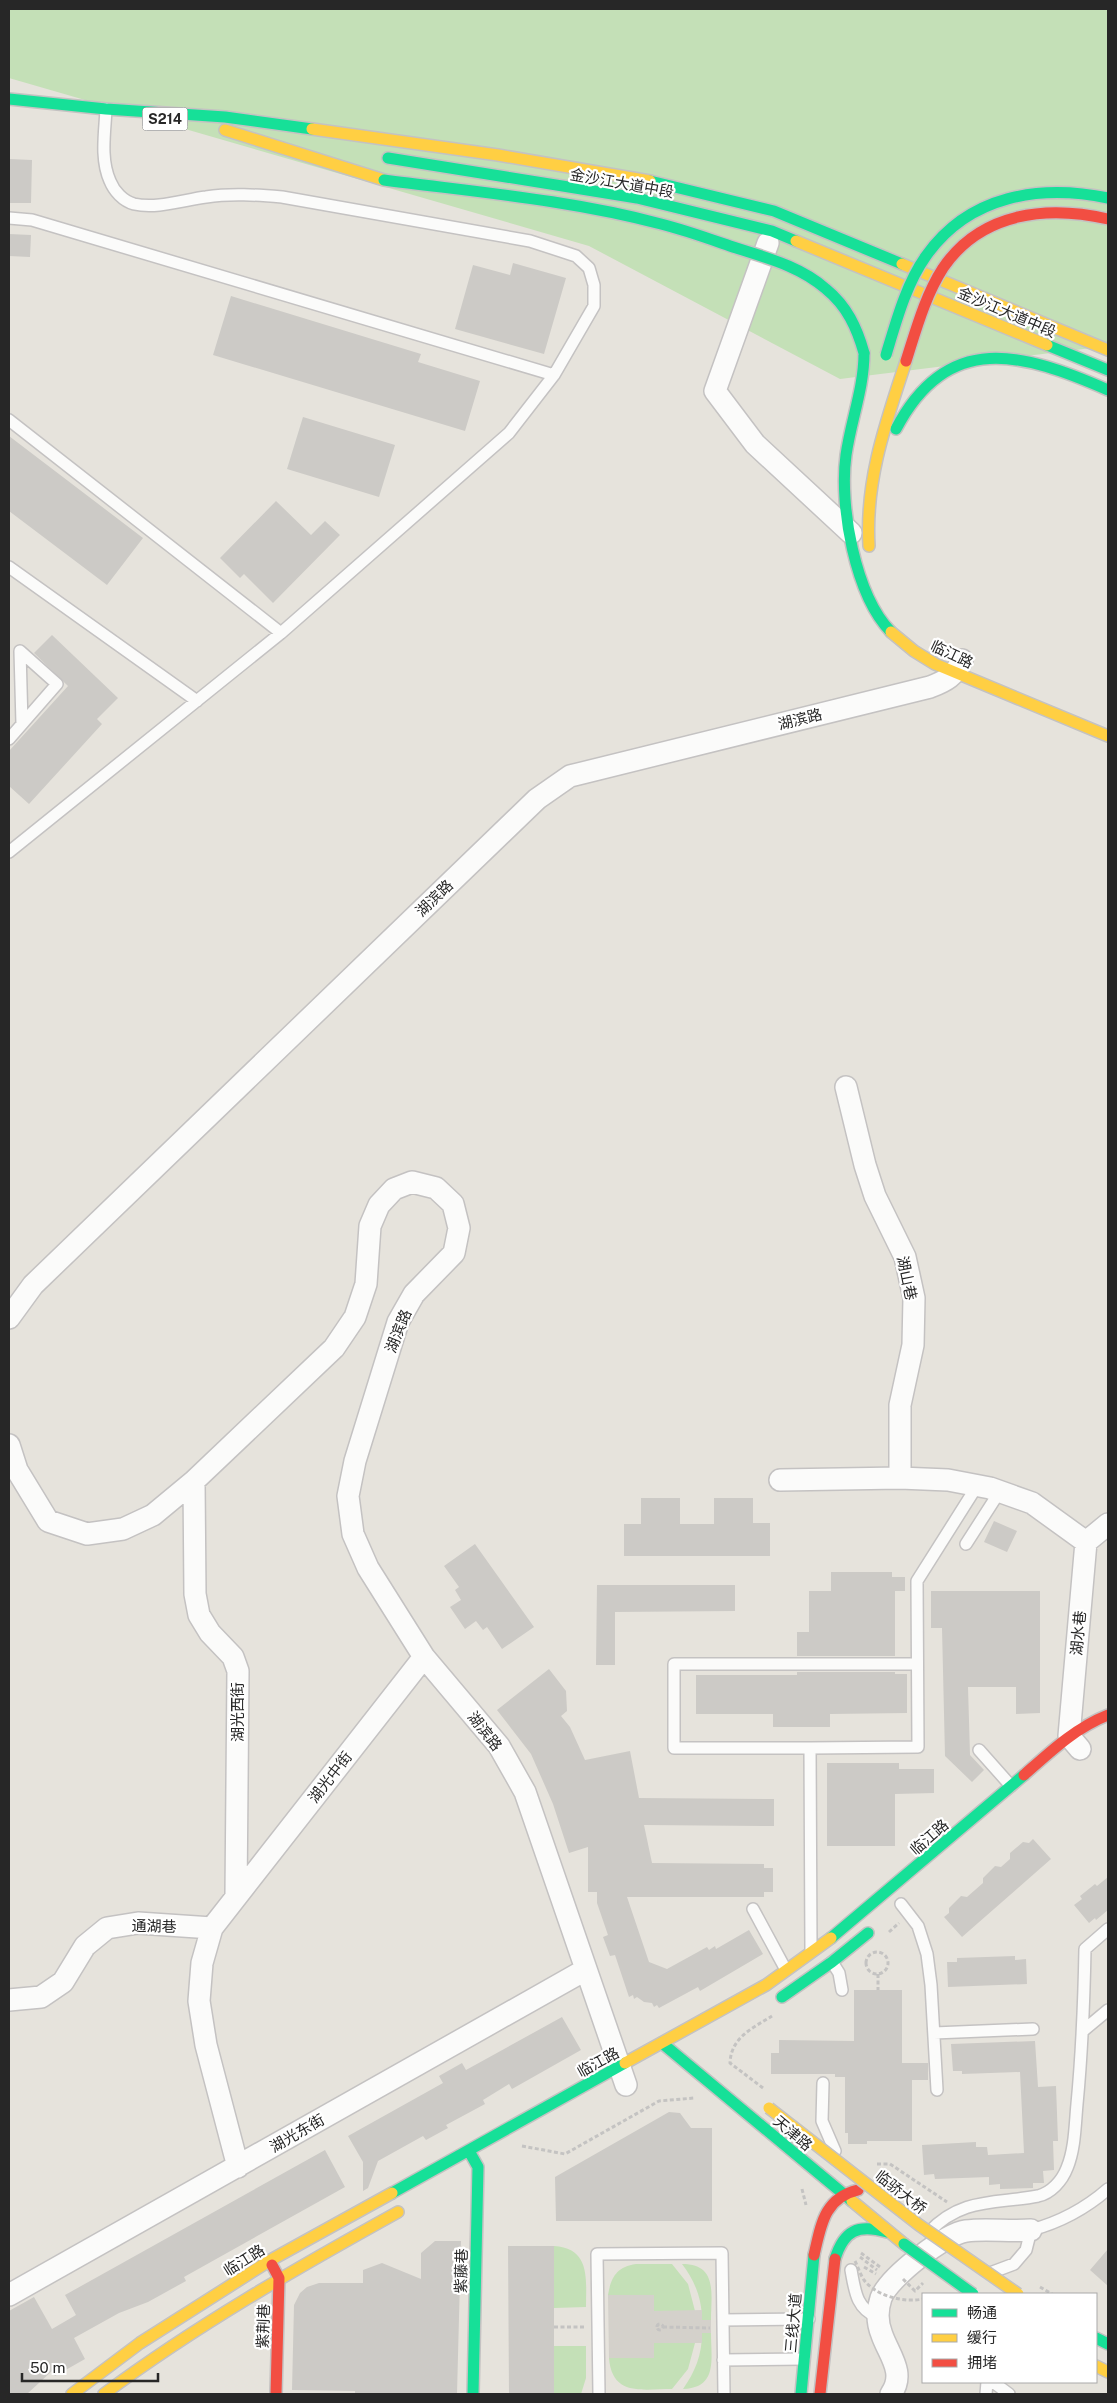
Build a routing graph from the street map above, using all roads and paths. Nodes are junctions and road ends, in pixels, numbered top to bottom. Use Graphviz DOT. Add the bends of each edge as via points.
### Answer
graph roads {
  1 [pos="9,99"];
  2 [pos="106,109"];
  3 [pos="225,130"];
  4 [pos="312,145"];
  5 [pos="380,156"];
  6 [pos="1108,198"];
  7 [pos="9,218"];
  8 [pos="1108,219"];
  9 [pos="772,231"];
  10 [pos="1108,350"];
  11 [pos="884,359"];
  12 [pos="1108,370"];
  13 [pos="554,375"];
  14 [pos="1108,390"];
  15 [pos="9,420"];
  16 [pos="864,427"];
  17 [pos="858,528"];
  18 [pos="871,557"];
  19 [pos="9,567"];
  20 [pos="281,633"];
  21 [pos="959,663"];
  22 [pos="197,701"];
  23 [pos="22,724"];
  24 [pos="1108,736"];
  25 [pos="9,739"];
  26 [pos="9,852"];
  27 [pos="846,1087"];
  28 [pos="9,1318"];
  29 [pos="9,1445"];
  30 [pos="900,1478"];
  31 [pos="780,1480"];
  32 [pos="194,1481"];
  33 [pos="977,1486"];
  34 [pos="1000,1491"];
  35 [pos="1108,1524"];
  36 [pos="1086,1542"];
  37 [pos="966,1544"];
  38 [pos="424,1657"];
  39 [pos="917,1664"];
  40 [pos="1108,1715"];
  41 [pos="1078,1747"];
  42 [pos="810,1748"];
  43 [pos="979,1750"];
  44 [pos="1011,1786"];
  45 [pos="236,1897"];
  46 [pos="901,1904"];
  47 [pos="753,1909"];
  48 [pos="880,1922"];
  49 [pos="212,1928"];
  50 [pos="1108,1929"];
  51 [pos="816,1950"];
  52 [pos="832,1962"];
  53 [pos="585,1970"];
  54 [pos="786,1972"];
  55 [pos="878,1974"];
  56 [pos="842,1990"];
  57 [pos="878,1990"];
  58 [pos="9,2000"];
  59 [pos="776,2001"];
  60 [pos="1108,2010"];
  61 [pos="1033,2029"];
  62 [pos="1084,2030"];
  63 [pos="934,2033"];
  64 [pos="662,2043"];
  65 [pos="679,2049"];
  66 [pos="730,2063"];
  67 [pos="624,2080"];
  68 [pos="823,2083"];
  69 [pos="937,2090"];
  70 [pos="699,2098"];
  71 [pos="766,2100"];
  72 [pos="517,2145"];
  73 [pos="469,2151"];
  74 [pos="796,2154"];
  75 [pos="890,2164"];
  76 [pos="238,2166"];
  77 [pos="846,2174"];
  78 [pos="801,2186"];
  79 [pos="816,2187"];
  80 [pos="1108,2190"];
  81 [pos="841,2194"];
  82 [pos="880,2195"];
  83 [pos="939,2196"];
  84 [pos="818,2204"];
  85 [pos="409,2206"];
  86 [pos="807,2211"];
  87 [pos="1031,2230"];
  88 [pos="887,2232"];
  89 [pos="814,2255"];
  90 [pos="269,2261"];
  91 [pos="910,2265"];
  92 [pos="853,2266"];
  93 [pos="881,2267"];
  94 [pos="279,2278"];
  95 [pos="886,2289"];
  96 [pos="963,2293"];
  97 [pos="972,2293"];
  98 [pos="1017,2293"];
  99 [pos="9,2295"];
  100 [pos="922,2299"];
  101 [pos="877,2318"];
  102 [pos="660,2319"];
  103 [pos="808,2319"];
  104 [pos="828,2320"];
  105 [pos="723,2324"];
  106 [pos="598,2326"];
  107 [pos="653,2326"];
  108 [pos="554,2327"];
  109 [pos="660,2327"];
  110 [pos="660,2334"];
  111 [pos="805,2359"];
  112 [pos="824,2359"];
  113 [pos="723,2360"];
  114 [pos="994,2383"];
  115 [pos="72,2394"];
  116 [pos="104,2394"];
  117 [pos="276,2394"];
  118 [pos="473,2394"];
  119 [pos="599,2394"];
  120 [pos="724,2394"];
  121 [pos="802,2394"];
  122 [pos="820,2394"];
  123 [pos="891,2394"];
  124 [pos="1009,2394"];
  1 -- 2 [label="main road, 金沙江大道中段"];
  2 -- 3 [label="main road, 金沙江大道中段 / S214"];
  2 -- 10 [label="main road, 金沙江大道中段" via="225,117 640,178 774,211"];
  2 -- 13 [label="lane" via="104,157 110,181 118,194 131,203 148,206 208,196 245,194 282,197 530,241 576,256 589,268 594,285 594,306"];
  3 -- 4 [label="main road, 金沙江大道中段"];
  3 -- 17 [label="main road, bridge" via="384,180 547,201 642,220 753,253 809,276 826,288 852,317 864,353 865,373 844,473 844,493"];
  5 -- 9 [label="main road, 金沙江大道中段" via="637,198"];
  6 -- 11 [label="main road, bridge" via="1050,190 1001,198 960,220 926,254 902,303"];
  7 -- 13 [label="lane" via="32,220"];
  8 -- 17 [label="main road, bridge" via="1046,210 1006,219 971,237 943,268 921,314 871,468"];
  9 -- 12 [label="main road, 金沙江大道中段"];
  9 -- 17 [label="street" via="715,391 755,444"];
  13 -- 20 [label="lane" via="509,433"];
  14 -- 17 [label="main road" via="1034,362 1003,357 980,358 942,373 925,385 902,415"];
  15 -- 20 [label="lane"];
  16 -- 17 [label="main road" via="851,473"];
  17 -- 18 [label="main road"];
  17 -- 21 [label="main road, 临江路" via="859,578 877,618 910,651"];
  19 -- 22 [label="lane"];
  20 -- 22 [label="lane"];
  21 -- 24 [label="main road, 临江路"];
  21 -- 28 [label="street, 湖滨路" via="946,681 930,687 570,776 536,799 40,1278"];
  22 -- 26 [label="lane"];
  23 -- 23 [label="lane" via="57,684 20,651 20,660"];
  23 -- 25 [label="lane"];
  27 -- 30 [label="street, 湖山巷" via="865,1165 875,1196 905,1257 914,1298 913,1345 900,1405"];
  29 -- 32 [label="street, 湖滨路" via="17,1470 48,1521 87,1534 123,1529 152,1515"];
  30 -- 31 [label="street"];
  30 -- 33 [label="street" via="948,1480"];
  32 -- 38 [label="street, 湖滨路" via="334,1348 355,1317 366,1284 370,1226 379,1205 394,1189 412,1182 436,1188 453,1204 459,1228 454,1253 414,1294 398,1322 355,1461 348,1496 353,1534 364,1559"];
  32 -- 45 [label="street, 湖光西街" via="195,1594 199,1615 210,1633 233,1657 238,1671"];
  33 -- 34 [label="street"];
  33 -- 39 [label="lane" via="917,1581"];
  34 -- 36 [label="street" via="1032,1503"];
  34 -- 37 [label="lane"];
  35 -- 36 [label="street"];
  36 -- 41 [label="street, 湖水巷"];
  38 -- 45 [label="street, 湖光中街"];
  38 -- 53 [label="street, 湖滨路" via="499,1746 525,1792"];
  39 -- 42 [label="lane" via="918,1747"];
  39 -- 42 [label="lane" via="674,1664 674,1748"];
  40 -- 41 [label="main road, 临江路" via="1095,1720"];
  41 -- 44 [label="main road, 临江路"];
  42 -- 51 [label="lane"];
  43 -- 44 [label="lane"];
  44 -- 51 [label="main road, 临江路"];
  45 -- 49 [label="street, 湖光中街"];
  46 -- 63 [label="lane" via="922,1934 929,1967 928,2007"];
  47 -- 54 [label="lane"];
  48 -- 52 [label="main road"];
  49 -- 58 [label="street, 通湖巷" via="138,1923 108,1928 85,1946 63,1982 41,1998"];
  49 -- 76 [label="street" via="202,1963 199,2000 206,2045"];
  50 -- 62 [label="lane" via="1085,1949"];
  51 -- 52 [label="lane"];
  51 -- 54 [label="main road, 临江路"];
  52 -- 56 [label="lane" via="839,1973"];
  52 -- 59 [label="main road"];
  53 -- 67 [label="street, 湖滨路"];
  53 -- 76 [label="street, 湖光东街"];
  54 -- 65 [label="main road, 临江路"];
  55 -- 55 [label="path" via="887,1969 888,1961 877,1952 870,1955 866,1964 869,1970"];
  55 -- 57 [label="path"];
  60 -- 62 [label="lane"];
  61 -- 63 [label="lane"];
  62 -- 91 [label="lane" via="1074,2133 1064,2176 1046,2193 978,2203 955,2212 933,2228 910,2253"];
  63 -- 69 [label="lane"];
  64 -- 65 [label="main road, 临江路"];
  64 -- 65 [label="main road, 天津路"];
  64 -- 67 [label="main road, 临江路"];
  65 -- 74 [label="main road, 天津路"];
  66 -- 71 [label="path"];
  67 -- 73 [label="main road, 临江路"];
  68 -- 77 [label="lane" via="822,2121"];
  70 -- 72 [label="path" via="659,2101 565,2154"];
  71 -- 82 [label="main road, 临骄大桥, bridge"];
  73 -- 90 [label="main road, 临江路"];
  73 -- 118 [label="main road, 紫藤巷" via="478,2167"];
  74 -- 79 [label="main road"];
  74 -- 81 [label="main road, 天津路"];
  75 -- 83 [label="path"];
  76 -- 99 [label="street, 湖光东街"];
  78 -- 86 [label="path"];
  80 -- 87 [label="lane" via="1068,2217"];
  81 -- 82 [label="main road" via="858,2190"];
  81 -- 88 [label="main road, 天津路"];
  81 -- 89 [label="main road" via="824,2218"];
  82 -- 98 [label="main road, 临骄大桥, bridge"];
  84 -- 89 [label="main road"];
  85 -- 94 [label="main road"];
  87 -- 91 [label="street" via="966,2231 947,2239"];
  87 -- 96 [label="lane" via="1026,2250 1014,2264 968,2284"];
  88 -- 97 [label="main road, 天津路, bridge"];
  88 -- 104 [label="main road" via="866,2228 850,2233 842,2240 835,2259"];
  89 -- 103 [label="main road, 三线大道"];
  90 -- 94 [label="main road"];
  90 -- 115 [label="main road, 临江路" via="140,2343"];
  91 -- 95 [label="street"];
  92 -- 100 [label="path, bridge" via="877,2291 905,2300"];
  92 -- 101 [label="lane" via="859,2304"];
  93 -- 95 [label="path" via="856,2251 878,2271 874,2274 864,2267 862,2272"];
  94 -- 116 [label="main road" via="151,2359"];
  94 -- 117 [label="main road, 紫荆巷"];
  95 -- 101 [label="street"];
  101 -- 123 [label="street" via="898,2370"];
  102 -- 109 [label="path"];
  103 -- 104 [label="lane"];
  103 -- 105 [label="lane"];
  103 -- 111 [label="main road, 三线大道"];
  104 -- 112 [label="main road"];
  105 -- 106 [label="lane" via="722,2253 597,2254"];
  105 -- 109 [label="path"];
  105 -- 113 [label="lane"];
  106 -- 108 [label="path"];
  106 -- 119 [label="lane"];
  107 -- 109 [label="path"];
  109 -- 110 [label="path"];
  111 -- 112 [label="lane"];
  111 -- 113 [label="lane"];
  111 -- 121 [label="main road, 三线大道"];
  112 -- 122 [label="main road"];
  113 -- 120 [label="lane"];
  114 -- 124 [label="lane"];
}
